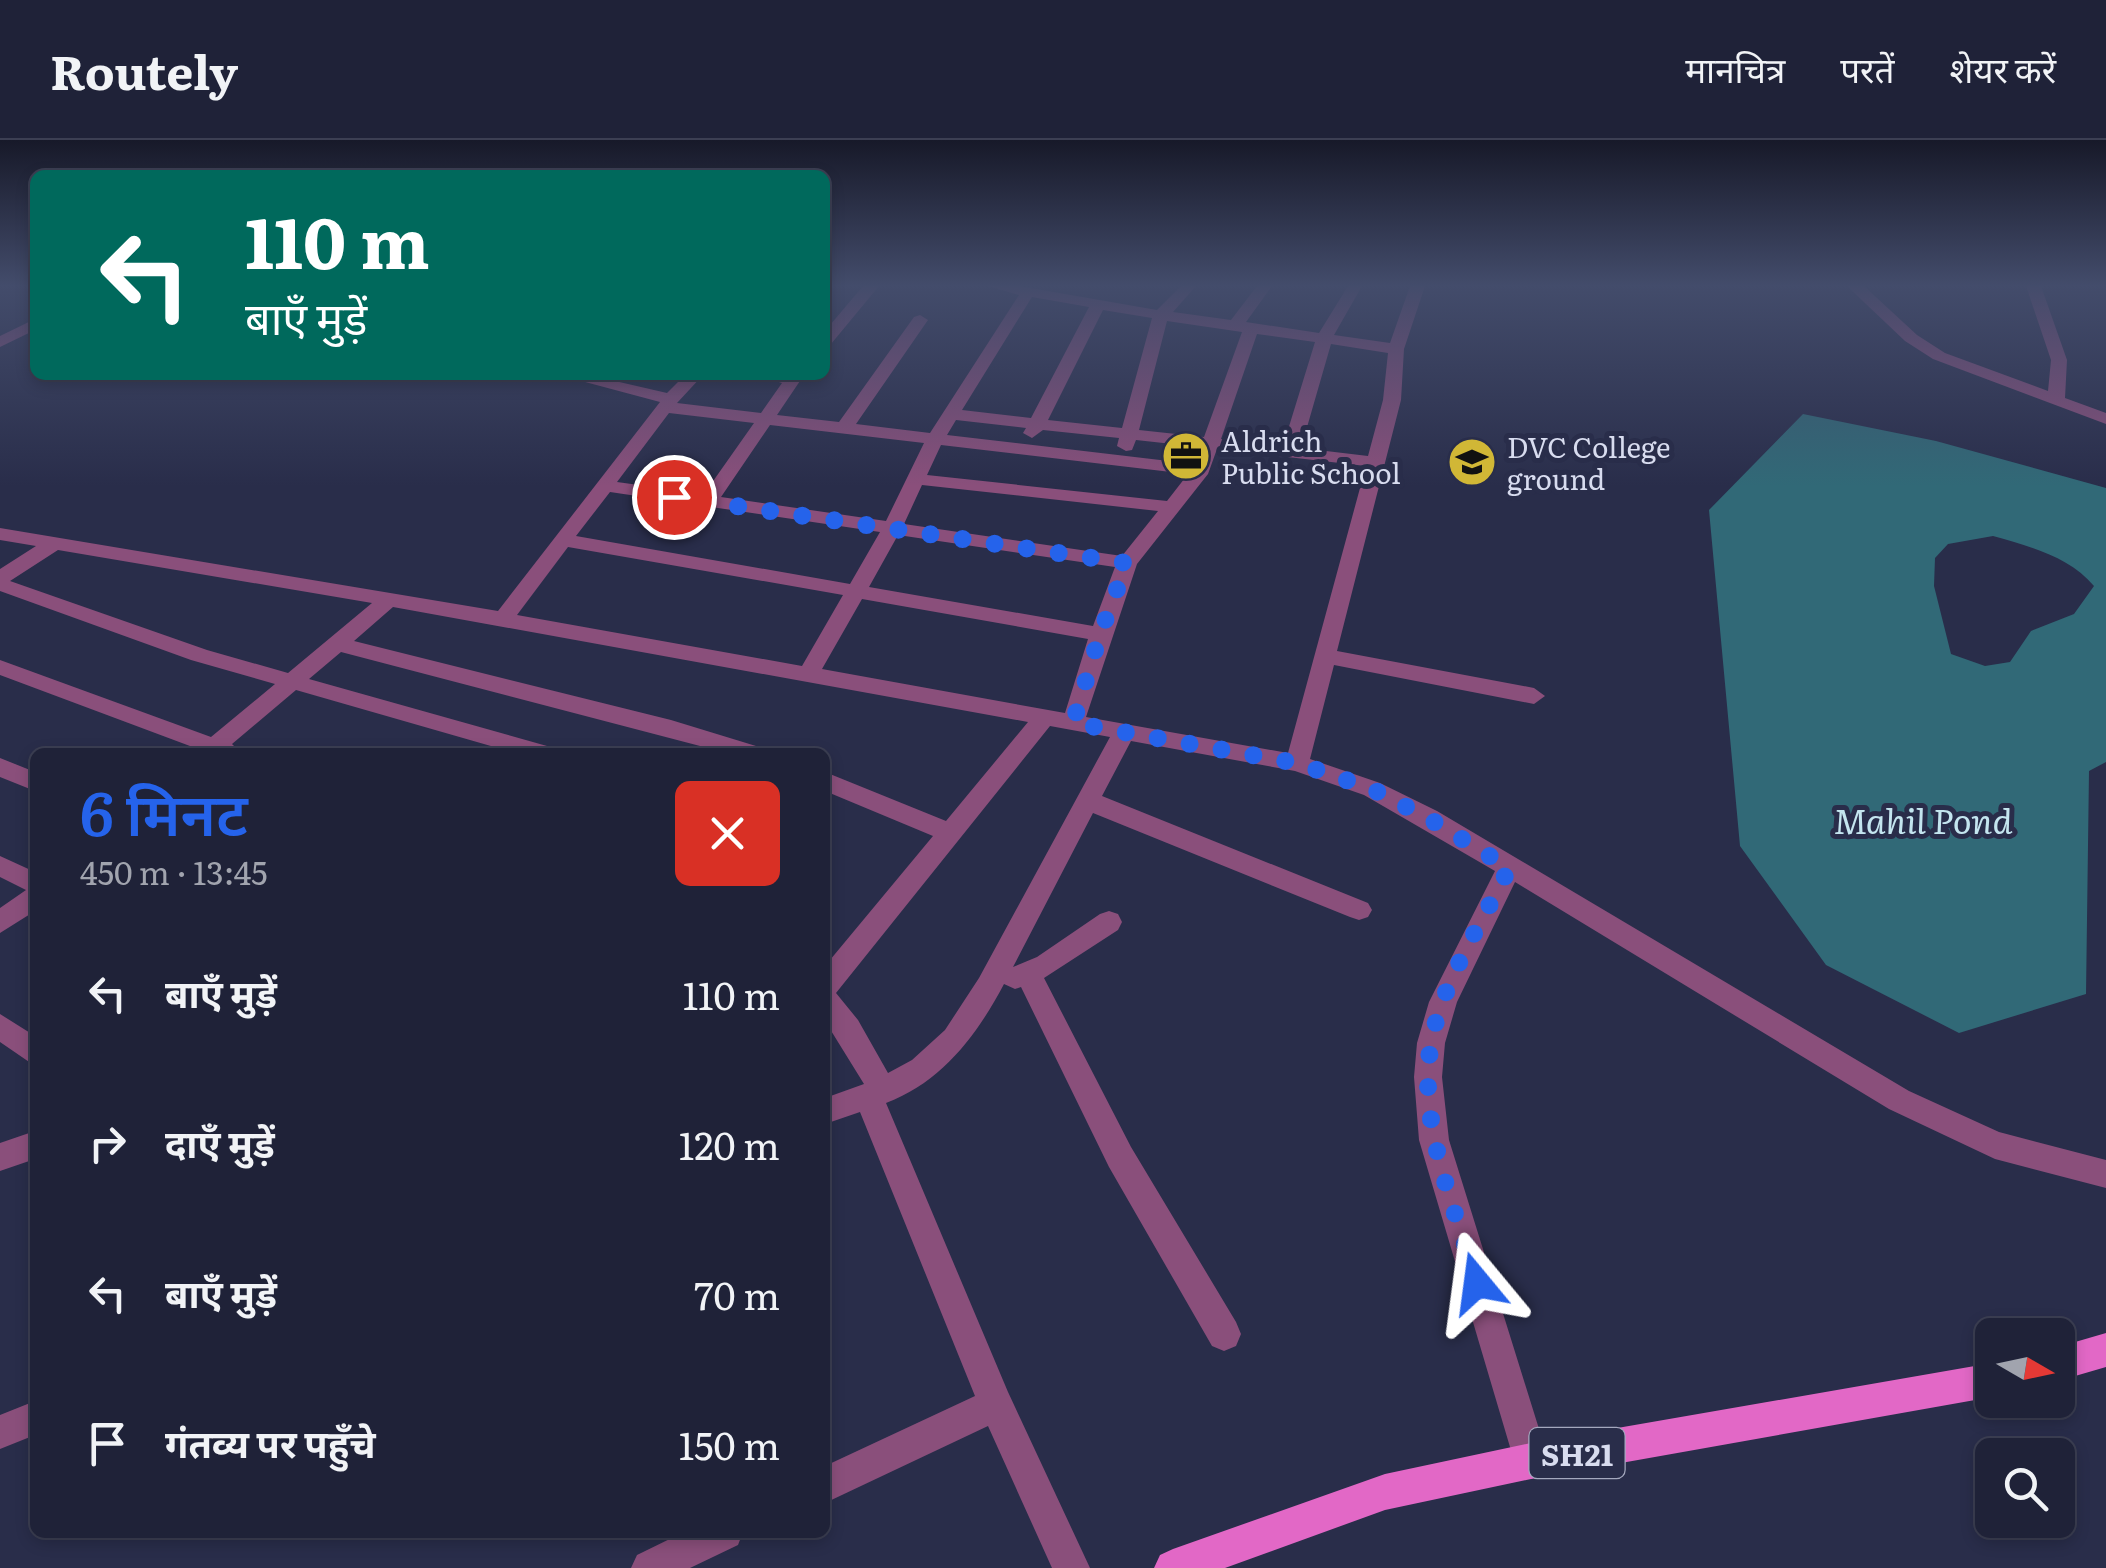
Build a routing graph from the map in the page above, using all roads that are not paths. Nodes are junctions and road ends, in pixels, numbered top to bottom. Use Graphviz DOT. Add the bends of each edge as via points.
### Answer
graph roads {
  1 [pos="897,353"];
  2 [pos="989,353"];
  3 [pos="1073,353"];
  4 [pos="1152,353"];
  5 [pos="1236,353"];
  6 [pos="1320,353"];
  7 [pos="1396,353"];
  8 [pos="1933,353"];
  9 [pos="2057,353"];
  10 [pos="584,380"];
  11 [pos="690,380"];
  12 [pos="793,380"];
  13 [pos="2056,401"];
  14 [pos="668,403"];
  15 [pos="950,414"];
  16 [pos="766,418"];
  17 [pos="2106,419"];
  18 [pos="1037,422"];
  19 [pos="845,427"];
  20 [pos="1131,434"];
  21 [pos="935,438"];
  22 [pos="1212,443"];
  23 [pos="1024,449"];
  24 [pos="1290,450"];
  25 [pos="1120,460"];
  26 [pos="1378,462"];
  27 [pos="1200,470"];
  28 [pos="916,479"];
  29 [pos="608,486"];
  30 [pos="708,502"];
  31 [pos="1172,507"];
  32 [pos="891,530"];
  33 [pos="0,534"];
  34 [pos="564,540"];
  35 [pos="55,542"];
  36 [pos="1127,563"];
  37 [pos="0,581"];
  38 [pos="858,590"];
  39 [pos="390,599"];
  40 [pos="503,619"];
  41 [pos="1100,634"];
  42 [pos="339,644"];
  43 [pos="1325,656"];
  44 [pos="0,668"];
  45 [pos="808,675"];
  46 [pos="295,682"];
  47 [pos="1534,696"];
  48 [pos="1044,718"];
  49 [pos="1073,723"];
  50 [pos="1124,732"];
  51 [pos="215,748"];
  52 [pos="226,748"];
  53 [pos="525,748"];
  54 [pos="735,748"];
  55 [pos="1297,763"];
  56 [pos="0,767"];
  57 [pos="30,780"];
  58 [pos="830,783"];
  59 [pos="1089,800"];
  60 [pos="950,833"];
  61 [pos="0,866"];
  62 [pos="1509,868"];
  63 [pos="30,881"];
  64 [pos="30,901"];
  65 [pos="1359,910"];
  66 [pos="0,922"];
  67 [pos="1110,922"];
  68 [pos="1028,974"];
  69 [pos="830,980"];
  70 [pos="990,986"];
  71 [pos="830,1006"];
  72 [pos="0,1026"];
  73 [pos="30,1049"];
  74 [pos="875,1093"];
  75 [pos="830,1109"];
  76 [pos="30,1147"];
  77 [pos="0,1158"];
  78 [pos="2106,1174"];
  79 [pos="1224,1334"];
  80 [pos="2106,1350"];
  81 [pos="2075,1359"];
  82 [pos="1975,1383"];
  83 [pos="996,1404"];
  84 [pos="30,1420"];
  85 [pos="0,1432"];
  86 [pos="1530,1461"];
  87 [pos="830,1483"];
  88 [pos="712,1538"];
  89 [pos="1192,1565"];
  90 [pos="650,1568"];
  91 [pos="1071,1568"];
  1 -- 19 [label="street"];
  2 -- 15 [label="street"];
  3 -- 18 [label="street"];
  4 -- 20 [label="street"];
  5 -- 22 [label="street"];
  6 -- 24 [label="street"];
  7 -- 26 [label="street"];
  8 -- 13 [label="street"];
  9 -- 13 [label="street"];
  10 -- 14 [label="street"];
  11 -- 14 [label="street"];
  12 -- 16 [label="street"];
  13 -- 17 [label="street"];
  14 -- 16 [label="street"];
  14 -- 29 [label="street"];
  15 -- 18 [label="street"];
  15 -- 21 [label="street"];
  16 -- 19 [label="street"];
  16 -- 30 [label="street"];
  18 -- 20 [label="street"];
  18 -- 23 [label="street"];
  19 -- 21 [label="street"];
  20 -- 22 [label="street"];
  20 -- 25 [label="street"];
  21 -- 23 [label="street"];
  21 -- 28 [label="street"];
  22 -- 24 [label="street"];
  22 -- 27 [label="street"];
  23 -- 25 [label="street"];
  24 -- 26 [label="street"];
  25 -- 27 [label="street"];
  26 -- 43 [label="street"];
  27 -- 31 [label="street"];
  28 -- 31 [label="street"];
  28 -- 32 [label="street"];
  29 -- 30 [label="street"];
  29 -- 34 [label="street"];
  30 -- 32 [label="street"];
  31 -- 36 [label="street"];
  32 -- 36 [label="street"];
  32 -- 38 [label="street"];
  33 -- 35 [label="street"];
  34 -- 38 [label="street"];
  34 -- 40 [label="street"];
  35 -- 37 [label="street"];
  35 -- 39 [label="street"];
  36 -- 41 [label="street"];
  37 -- 46 [label="street" via="199,655"];
  38 -- 41 [label="street"];
  38 -- 45 [label="street"];
  39 -- 40 [label="street"];
  39 -- 42 [label="street"];
  40 -- 45 [label="street"];
  41 -- 49 [label="street"];
  42 -- 46 [label="street"];
  42 -- 54 [label="street"];
  43 -- 47 [label="street"];
  43 -- 55 [label="street"];
  44 -- 51 [label="street"];
  45 -- 48 [label="street"];
  46 -- 52 [label="street"];
  46 -- 53 [label="street"];
  48 -- 49 [label="street"];
  48 -- 60 [label="street"];
  49 -- 50 [label="street"];
  50 -- 55 [label="street"];
  50 -- 59 [label="street"];
  55 -- 62 [label="street" via="1372,789"];
  56 -- 57 [label="street"];
  58 -- 60 [label="street"];
  59 -- 65 [label="street"];
  59 -- 70 [label="street"];
  60 -- 69 [label="street"];
  61 -- 63 [label="street"];
  62 -- 78 [label="street" via="1899,1100 1995,1145"];
  62 -- 86 [label="street" via="1443,1002 1428,1077 1434,1140"];
  64 -- 66 [label="street"];
  67 -- 68 [label="street"];
  68 -- 70 [label="street"];
  68 -- 79 [label="street" via="1120,1157"];
  70 -- 74 [label="street" via="956,1039 922,1070"];
  71 -- 74 [label="street" via="848,1028"];
  72 -- 73 [label="street"];
  74 -- 75 [label="street"];
  74 -- 83 [label="street"];
  76 -- 77 [label="street"];
  80 -- 81 [label="main road"];
  82 -- 86 [label="main road, SH21"];
  83 -- 87 [label="street"];
  83 -- 91 [label="street"];
  84 -- 85 [label="street"];
  86 -- 89 [label="main road, SH21" via="1385,1492"];
  88 -- 90 [label="street"];
}
